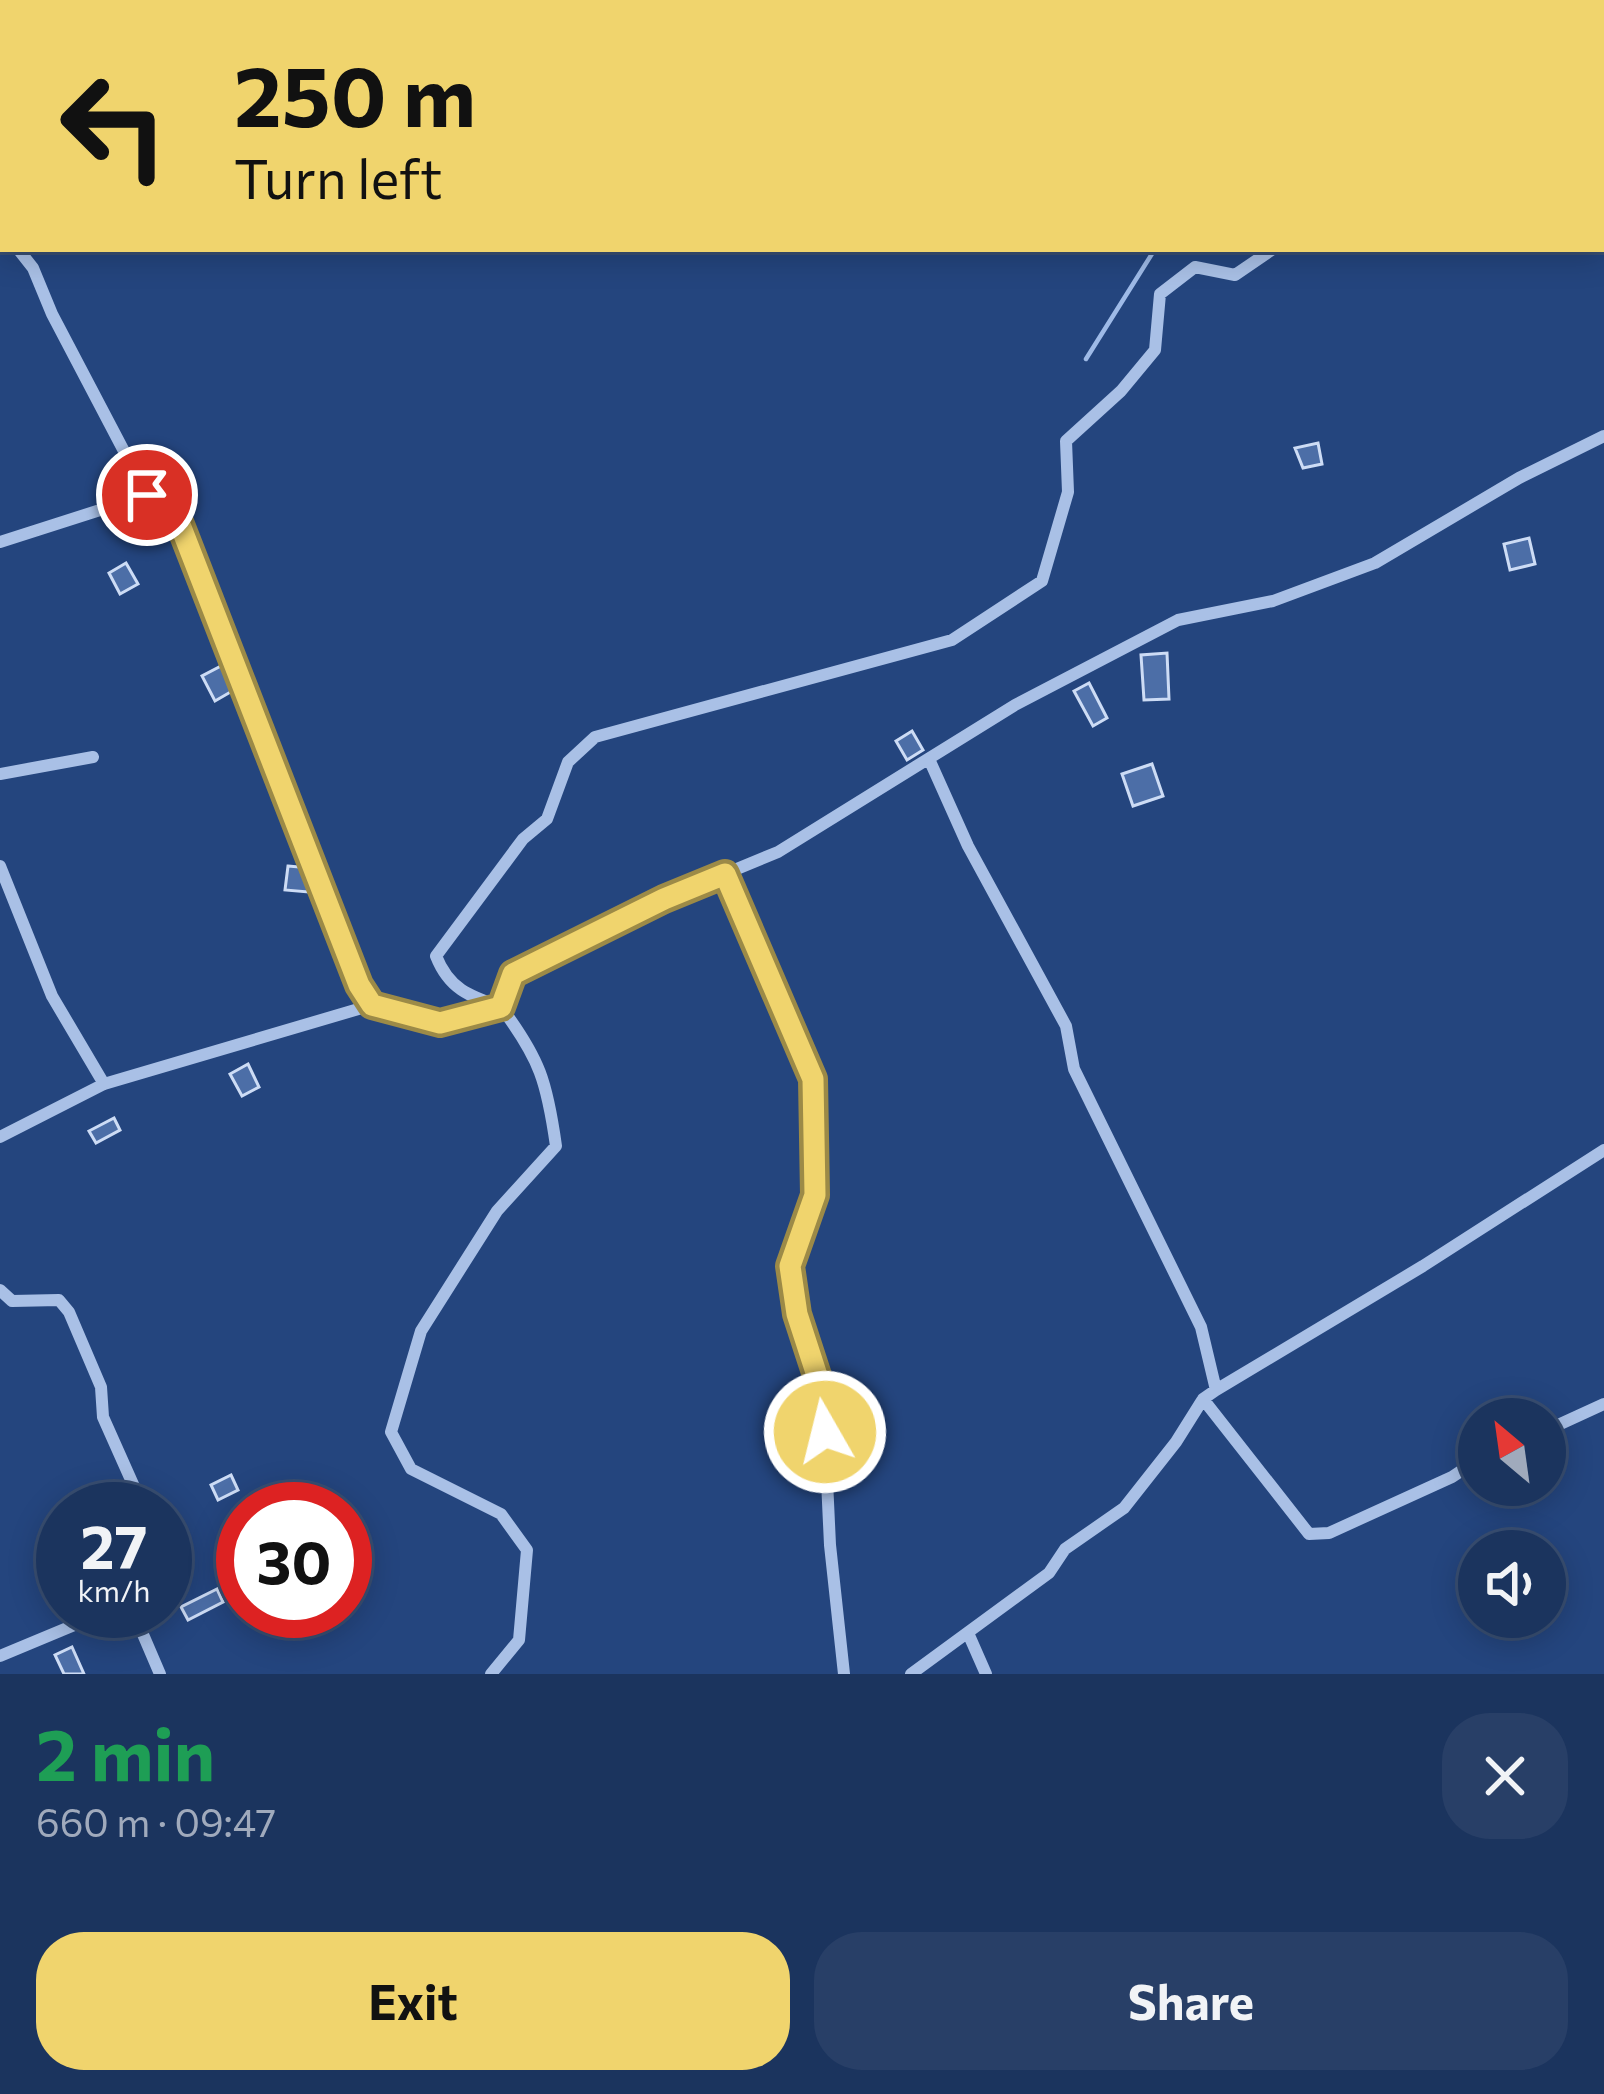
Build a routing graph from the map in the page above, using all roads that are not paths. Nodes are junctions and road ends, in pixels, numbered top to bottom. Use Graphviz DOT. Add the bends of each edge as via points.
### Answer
graph roads {
  1 [pos="20,252"];
  2 [pos="1268,252"];
  3 [pos="1604,436"];
  4 [pos="147,495"];
  5 [pos="0,542"];
  6 [pos="93,757"];
  7 [pos="928,758"];
  8 [pos="0,774"];
  9 [pos="0,866"];
  10 [pos="725,874"];
  11 [pos="372,1005"];
  12 [pos="501,1007"];
  13 [pos="104,1084"];
  14 [pos="0,1137"];
  15 [pos="1604,1150"];
  16 [pos="0,1290"];
  17 [pos="1216,1390"];
  18 [pos="1203,1400"];
  19 [pos="1604,1404"];
  20 [pos="1566,1421"];
  21 [pos="1458,1473"];
  22 [pos="132,1482"];
  23 [pos="968,1633"];
  24 [pos="43,1638"];
  25 [pos="145,1638"];
  26 [pos="0,1656"];
  27 [pos="160,1674"];
  28 [pos="491,1674"];
  29 [pos="844,1674"];
  30 [pos="911,1674"];
  31 [pos="986,1674"];
  1 -- 4 [label="street"];
  2 -- 12 [label="street" via="1234,275 1195,267 1160,294 1155,350 1066,441 1068,492 1042,581 952,640 595,737 568,762 547,819 523,838 436,956 461,993"];
  3 -- 7 [label="street" via="1375,563 1274,601 1178,620"];
  4 -- 5 [label="street"];
  4 -- 11 [label="street" via="179,522"];
  6 -- 8 [label="street"];
  7 -- 10 [label="street" via="778,852"];
  7 -- 17 [label="street" via="1066,1026 1074,1069 1201,1327"];
  9 -- 13 [label="street" via="52,996"];
  10 -- 12 [label="street" via="513,974"];
  10 -- 29 [label="street" via="813,1079 815,1195 790,1266 823,1394"];
  11 -- 12 [label="street" via="440,1023"];
  11 -- 13 [label="street"];
  12 -- 28 [label="street" via="533,1050 556,1146 497,1210 421,1330 391,1432 411,1469 501,1514 527,1550 519,1640"];
  13 -- 14 [label="street"];
  15 -- 17 [label="street"];
  16 -- 22 [label="street" via="12,1301 59,1300 69,1312"];
  17 -- 18 [label="street"];
  18 -- 21 [label="street" via="1309,1534 1329,1533"];
  18 -- 23 [label="street" via="1124,1508"];
  19 -- 20 [label="street"];
  23 -- 30 [label="street"];
  23 -- 31 [label="street"];
  24 -- 26 [label="street"];
  25 -- 27 [label="street"];
}
